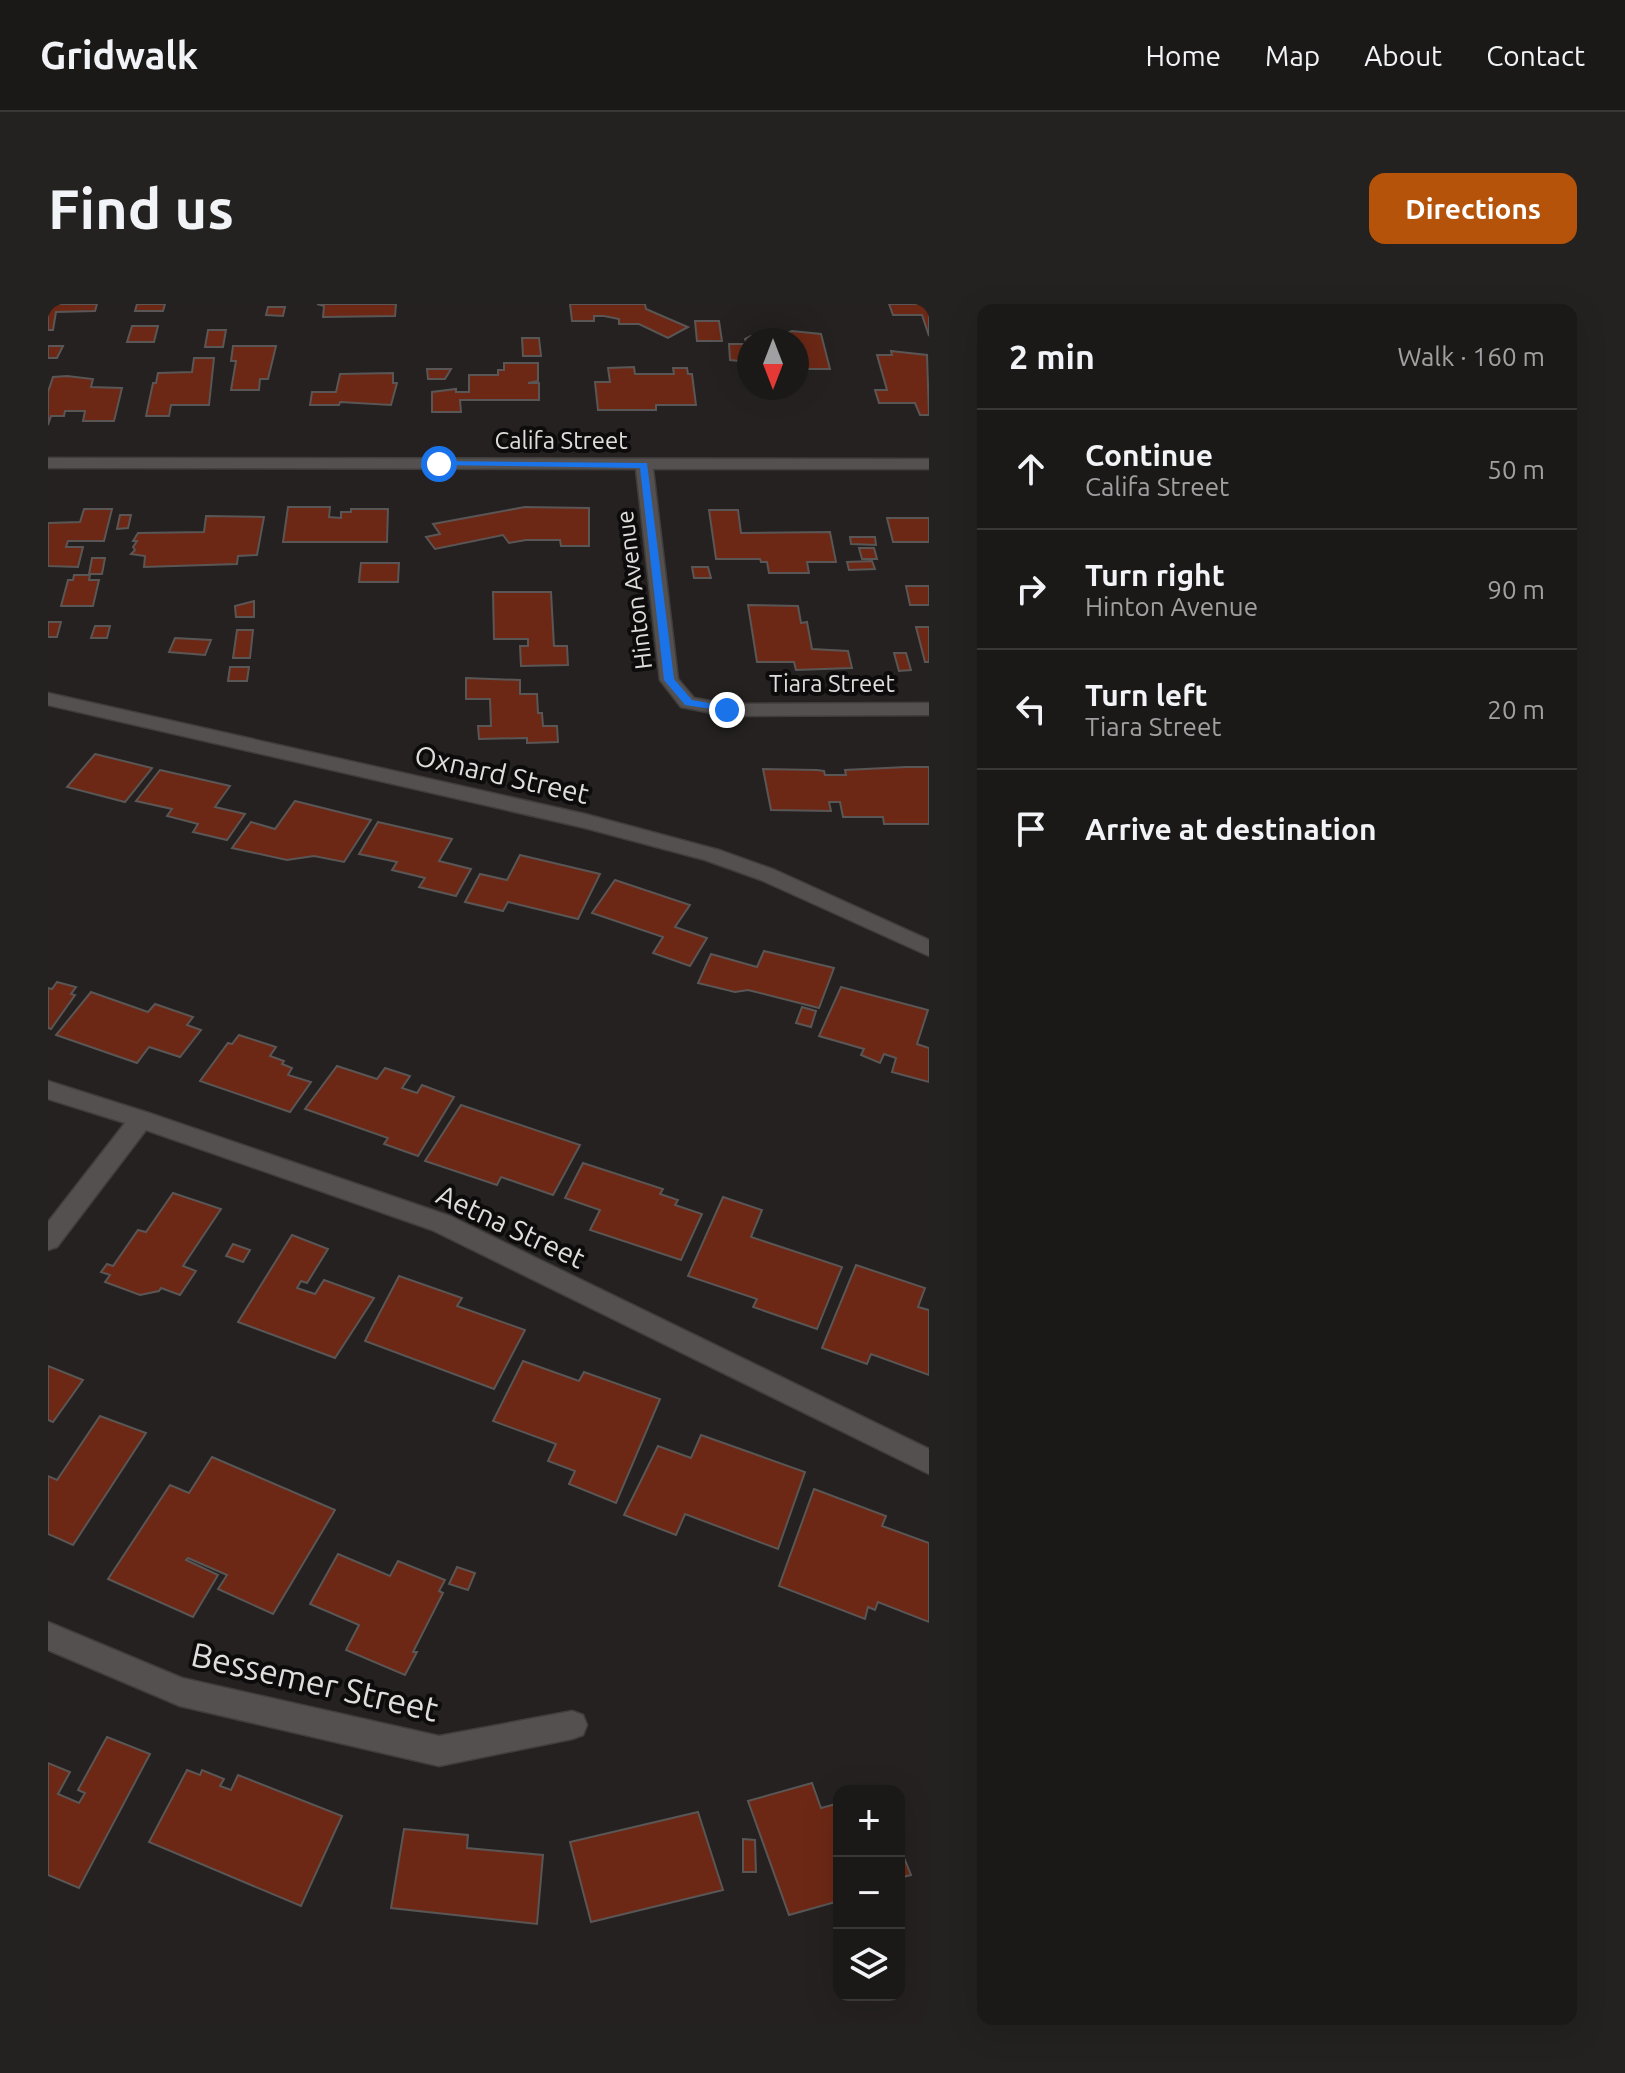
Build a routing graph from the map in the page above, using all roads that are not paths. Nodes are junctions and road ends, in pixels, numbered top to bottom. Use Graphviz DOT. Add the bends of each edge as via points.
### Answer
graph roads {
  1 [pos="48,463"];
  2 [pos="929,464"];
  3 [pos="644,465"];
  4 [pos="48,699"];
  5 [pos="688,703"];
  6 [pos="929,709"];
  7 [pos="929,949"];
  8 [pos="48,1090"];
  9 [pos="141,1119"];
  10 [pos="48,1240"];
  11 [pos="929,1462"];
  12 [pos="48,1636"];
  13 [pos="572,1725"];
  1 -- 3 [label="street, Califa Street"];
  2 -- 3 [label="street, Califa Street"];
  3 -- 5 [label="street, Hinton Avenue" via="669,680"];
  4 -- 7 [label="street, Oxnard Street" via="585,821 712,855"];
  5 -- 6 [label="street, Tiara Street" via="727,710"];
  8 -- 9 [label="street, Aetna Street"];
  9 -- 10 [label="street"];
  9 -- 11 [label="street, Aetna Street" via="441,1223"];
  12 -- 13 [label="street, Bessemer Street" via="180,1692 439,1751"];
}
